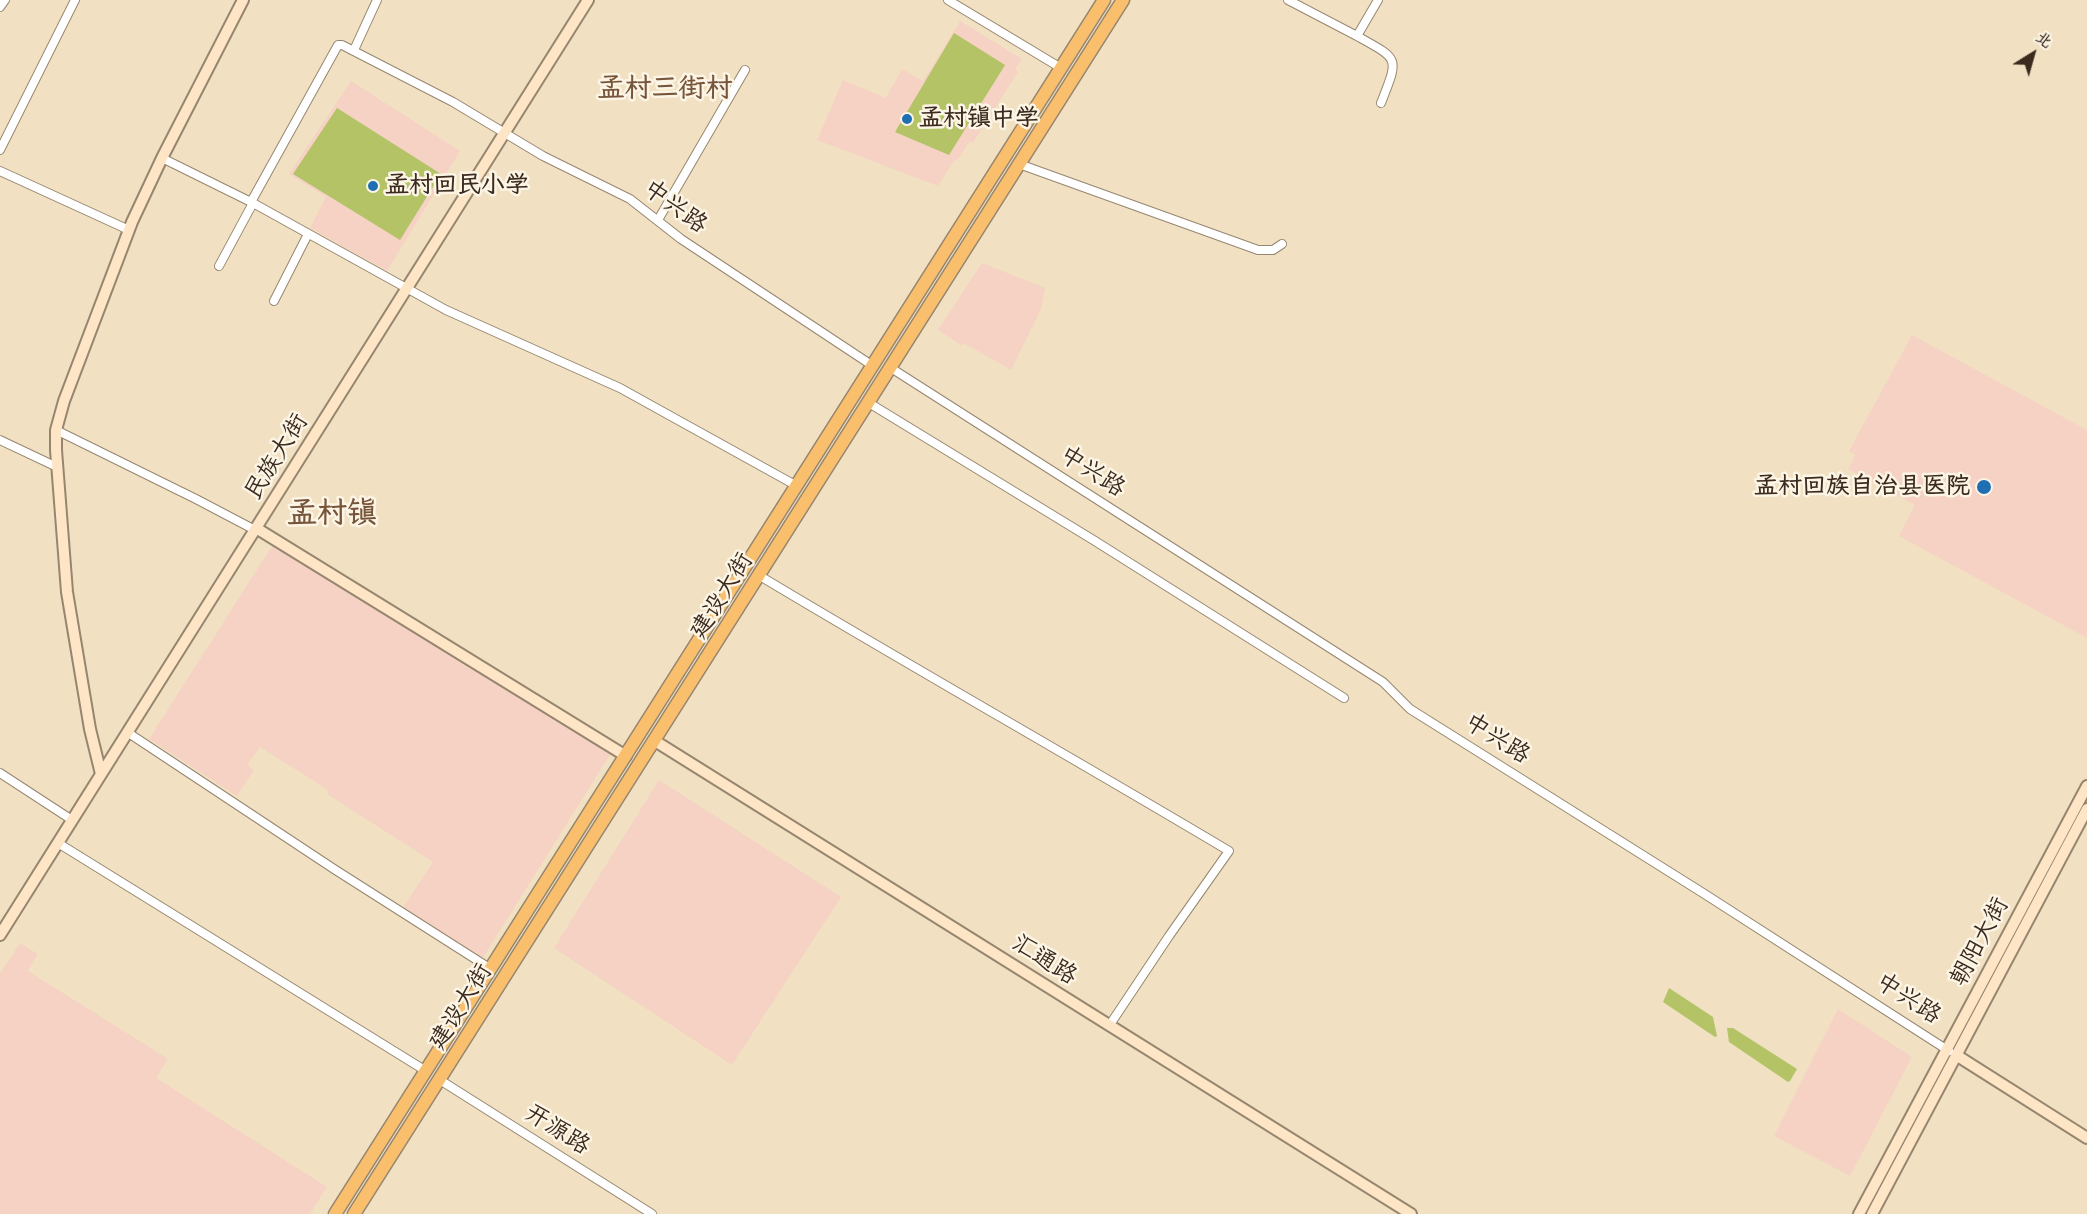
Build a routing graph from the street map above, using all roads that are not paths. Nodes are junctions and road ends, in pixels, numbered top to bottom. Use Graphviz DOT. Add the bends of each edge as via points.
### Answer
graph roads {
  1 [pos="5,0"];
  2 [pos="75,0"];
  3 [pos="243,0"];
  4 [pos="377,0"];
  5 [pos="588,0"];
  6 [pos="948,0"];
  7 [pos="1104,0"];
  8 [pos="1123,0"];
  9 [pos="1288,0"];
  10 [pos="1378,0"];
  11 [pos="0,7"];
  12 [pos="1357,36"];
  13 [pos="354,50"];
  14 [pos="1061,68"];
  15 [pos="746,70"];
  16 [pos="1381,103"];
  17 [pos="505,134"];
  18 [pos="0,150"];
  19 [pos="162,158"];
  20 [pos="1019,164"];
  21 [pos="0,171"];
  22 [pos="252,202"];
  23 [pos="658,220"];
  24 [pos="129,230"];
  25 [pos="308,234"];
  26 [pos="1282,244"];
  27 [pos="219,266"];
  28 [pos="408,289"];
  29 [pos="274,301"];
  30 [pos="873,366"];
  31 [pos="891,368"];
  32 [pos="869,403"];
  33 [pos="57,430"];
  34 [pos="0,440"];
  35 [pos="57,467"];
  36 [pos="797,486"];
  37 [pos="256,529"];
  38 [pos="760,576"];
  39 [pos="1344,698"];
  40 [pos="127,732"];
  41 [pos="655,741"];
  42 [pos="626,756"];
  43 [pos="0,773"];
  44 [pos="101,774"];
  45 [pos="2087,786"];
  46 [pos="2087,809"];
  47 [pos="72,820"];
  48 [pos="58,843"];
  49 [pos="0,935"];
  50 [pos="491,969"];
  51 [pos="1109,1026"];
  52 [pos="1951,1052"];
  53 [pos="426,1071"];
  54 [pos="440,1080"];
  55 [pos="2087,1138"];
  56 [pos="335,1214"];
  57 [pos="354,1214"];
  58 [pos="652,1214"];
  59 [pos="1411,1214"];
  60 [pos="1859,1214"];
  61 [pos="1872,1214"];
  1 -- 11 [label="street"];
  2 -- 18 [label="street"];
  3 -- 19 [label="street"];
  4 -- 13 [label="street"];
  5 -- 17 [label="street, 民族大街"];
  6 -- 14 [label="street"];
  7 -- 14 [label="main road, 建设大街"];
  8 -- 20 [label="main road, 建设大街"];
  9 -- 12 [label="street"];
  10 -- 12 [label="street"];
  12 -- 16 [label="street" via="1392,60 1394,70"];
  13 -- 17 [label="street, 中兴路"];
  13 -- 22 [label="street" via="338,45"];
  14 -- 30 [label="main road, 建设大街"];
  15 -- 23 [label="street"];
  17 -- 23 [label="street, 中兴路" via="614,190"];
  17 -- 28 [label="street, 民族大街"];
  19 -- 22 [label="street"];
  19 -- 24 [label="street"];
  20 -- 26 [label="street" via="1258,250 1273,250"];
  20 -- 31 [label="main road, 建设大街"];
  21 -- 24 [label="street"];
  22 -- 25 [label="street"];
  22 -- 27 [label="street"];
  23 -- 30 [label="street, 中兴路"];
  24 -- 33 [label="street" via="64,401"];
  25 -- 28 [label="street"];
  25 -- 29 [label="street"];
  28 -- 36 [label="street" via="620,388"];
  28 -- 37 [label="street, 民族大街"];
  30 -- 36 [label="main road, 建设大街"];
  31 -- 32 [label="main road, 建设大街"];
  31 -- 52 [label="street, 中兴路" via="1383,682 1410,709"];
  32 -- 38 [label="main road, 建设大街"];
  32 -- 39 [label="street"];
  33 -- 35 [label="street"];
  33 -- 37 [label="street"];
  34 -- 35 [label="street"];
  35 -- 44 [label="street" via="67,592"];
  36 -- 42 [label="main road, 建设大街"];
  37 -- 40 [label="street, 民族大街"];
  37 -- 42 [label="street"];
  38 -- 41 [label="main road, 建设大街"];
  38 -- 51 [label="street" via="1228,851"];
  40 -- 44 [label="street, 民族大街"];
  40 -- 50 [label="street"];
  41 -- 51 [label="street, 汇通路"];
  41 -- 54 [label="main road, 建设大街"];
  42 -- 50 [label="main road, 建设大街"];
  43 -- 47 [label="street"];
  44 -- 47 [label="street, 民族大街"];
  45 -- 52 [label="street, 朝阳大街"];
  46 -- 52 [label="street, 朝阳大街"];
  47 -- 48 [label="street, 民族大街"];
  48 -- 49 [label="street, 民族大街"];
  48 -- 53 [label="street"];
  50 -- 53 [label="main road, 建设大街"];
  51 -- 59 [label="street, 汇通路"];
  52 -- 55 [label="street, 中兴路"];
  52 -- 60 [label="street, 朝阳大街"];
  52 -- 61 [label="street, 朝阳大街"];
  53 -- 56 [label="main road, 建设大街"];
  54 -- 57 [label="main road, 建设大街"];
  54 -- 58 [label="street, 开源路"];
}
